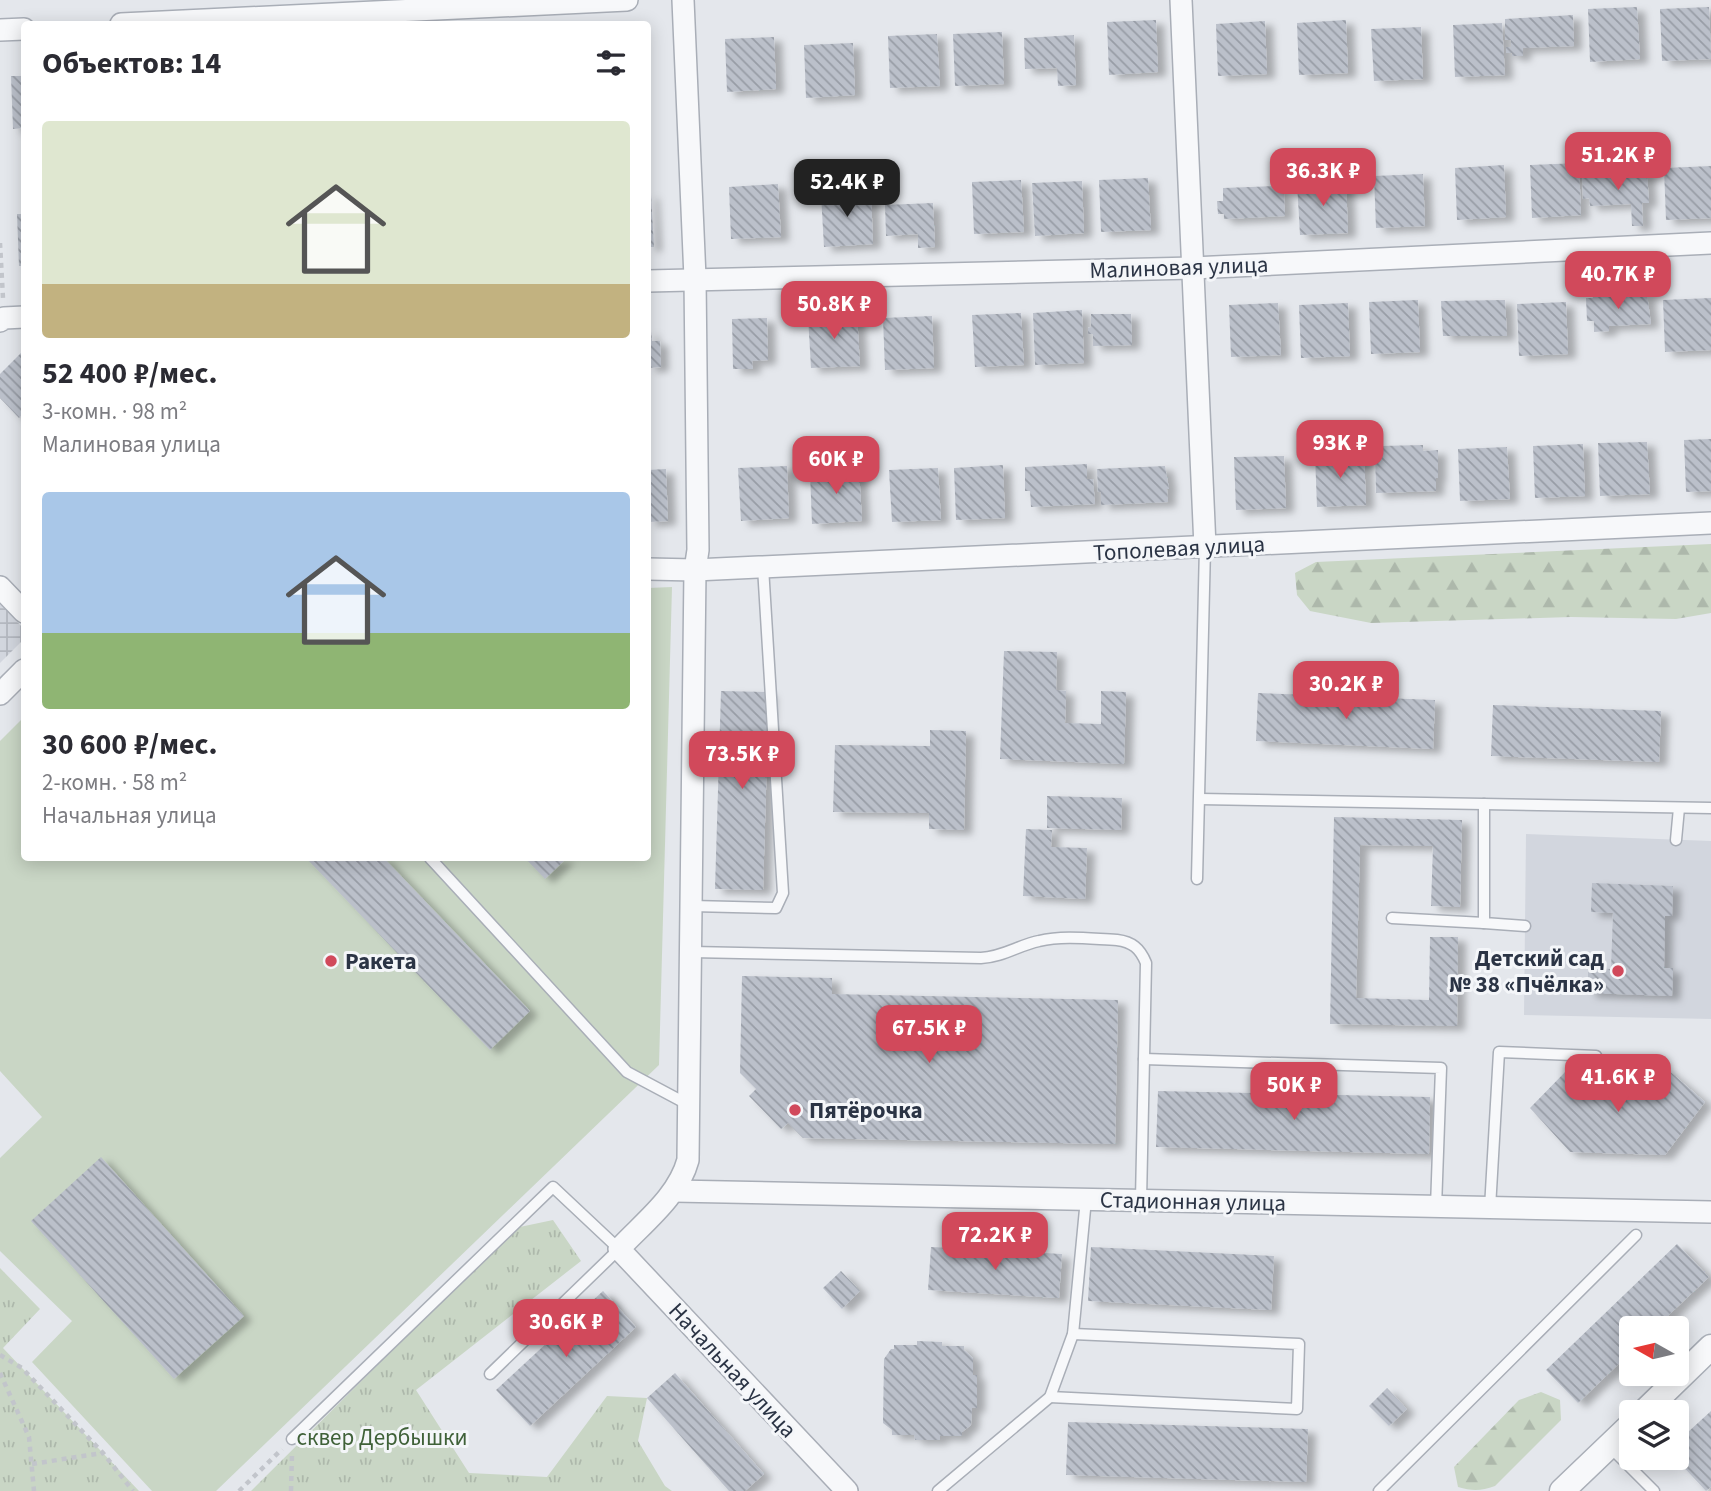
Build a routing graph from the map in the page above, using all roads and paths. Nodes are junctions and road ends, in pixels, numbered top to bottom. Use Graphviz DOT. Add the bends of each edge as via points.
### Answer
graph roads {
  1 [pos="627,0"];
  2 [pos="683,0"];
  3 [pos="1181,0"];
  4 [pos="184,21"];
  5 [pos="21,29"];
  6 [pos="0,30"];
  7 [pos="0,243"];
  8 [pos="1711,243"];
  9 [pos="1193,268"];
  10 [pos="695,278"];
  11 [pos="651,281"];
  12 [pos="9,319"];
  13 [pos="1711,523"];
  14 [pos="1205,547"];
  15 [pos="763,567"];
  16 [pos="651,569"];
  17 [pos="695,570"];
  18 [pos="0,587"];
  19 [pos="21,609"];
  20 [pos="21,673"];
  21 [pos="0,694"];
  22 [pos="1200,799"];
  23 [pos="1484,804"];
  24 [pos="1679,808"];
  25 [pos="1711,808"];
  26 [pos="1676,840"];
  27 [pos="433,861"];
  28 [pos="1197,879"];
  29 [pos="692,906"];
  30 [pos="1392,918"];
  31 [pos="1484,923"];
  32 [pos="1525,926"];
  33 [pos="692,952"];
  34 [pos="1596,1056"];
  35 [pos="1144,1059"];
  36 [pos="689,1105"];
  37 [pos="674,1191"];
  38 [pos="1086,1199"];
  39 [pos="1141,1200"];
  40 [pos="1436,1206"];
  41 [pos="1490,1208"];
  42 [pos="1711,1212"];
  43 [pos="1636,1235"];
  44 [pos="619,1249"];
  45 [pos="1073,1334"];
  46 [pos="1711,1347"];
  47 [pos="0,1355"];
  48 [pos="0,1373"];
  49 [pos="490,1374"];
  50 [pos="1050,1398"];
  51 [pos="1656,1400"];
  52 [pos="1619,1436"];
  53 [pos="292,1439"];
  54 [pos="1609,1446"];
  55 [pos="103,1453"];
  56 [pos="32,1464"];
  57 [pos="34,1491"];
  58 [pos="133,1491"];
  59 [pos="239,1491"];
  60 [pos="291,1491"];
  61 [pos="847,1491"];
  62 [pos="938,1491"];
  63 [pos="1380,1491"];
  64 [pos="1562,1491"];
  65 [pos="1654,1491"];
  1 -- 4 [label="street"];
  2 -- 10 [label="street"];
  3 -- 9 [label="street"];
  5 -- 6 [label="street"];
  7 -- 12 [label="path"];
  8 -- 9 [label="street, Малиновая улица"];
  9 -- 10 [label="street, Малиновая улица"];
  9 -- 14 [label="street"];
  10 -- 11 [label="street, Малиновая улица"];
  10 -- 17 [label="street"];
  13 -- 14 [label="street, Тополевая улица"];
  14 -- 15 [label="street, Тополевая улица"];
  14 -- 22 [label="lane"];
  15 -- 17 [label="street, Тополевая улица"];
  15 -- 29 [label="lane" via="783,893 776,908"];
  16 -- 17 [label="street, Тополевая улица"];
  17 -- 29 [label="street"];
  18 -- 19 [label="street"];
  20 -- 21 [label="street"];
  22 -- 23 [label="lane"];
  22 -- 28 [label="lane"];
  23 -- 24 [label="lane"];
  23 -- 31 [label="lane"];
  24 -- 25 [label="lane"];
  24 -- 26 [label="lane"];
  27 -- 36 [label="lane" via="627,1072"];
  29 -- 33 [label="street"];
  30 -- 31 [label="lane"];
  31 -- 32 [label="lane"];
  33 -- 35 [label="lane" via="981,958 1046,939 1128,942 1146,963"];
  33 -- 36 [label="street"];
  34 -- 41 [label="lane" via="1499,1052"];
  35 -- 39 [label="lane"];
  35 -- 40 [label="lane" via="1441,1069"];
  36 -- 37 [label="street" via="688,1160"];
  37 -- 38 [label="street, Стадионная улица"];
  37 -- 44 [label="street"];
  38 -- 39 [label="street, Стадионная улица"];
  38 -- 45 [label="lane"];
  39 -- 40 [label="street, Стадионная улица"];
  40 -- 41 [label="street, Стадионная улица"];
  41 -- 42 [label="street, Стадионная улица"];
  43 -- 63 [label="lane"];
  44 -- 49 [label="lane"];
  44 -- 53 [label="lane" via="552,1187"];
  44 -- 61 [label="street, Начальная улица"];
  45 -- 50 [label="lane"];
  45 -- 50 [label="lane" via="1299,1344 1297,1409"];
  46 -- 51 [label="street"];
  47 -- 55 [label="path" via="22,1368"];
  48 -- 56 [label="path" via="29,1437"];
  50 -- 62 [label="lane"];
  52 -- 54 [label="street"];
  53 -- 59 [label="path"];
  53 -- 60 [label="path"];
  54 -- 64 [label="street"];
  54 -- 65 [label="lane"];
  55 -- 56 [label="path"];
  55 -- 58 [label="path"];
  56 -- 57 [label="path"];
}
